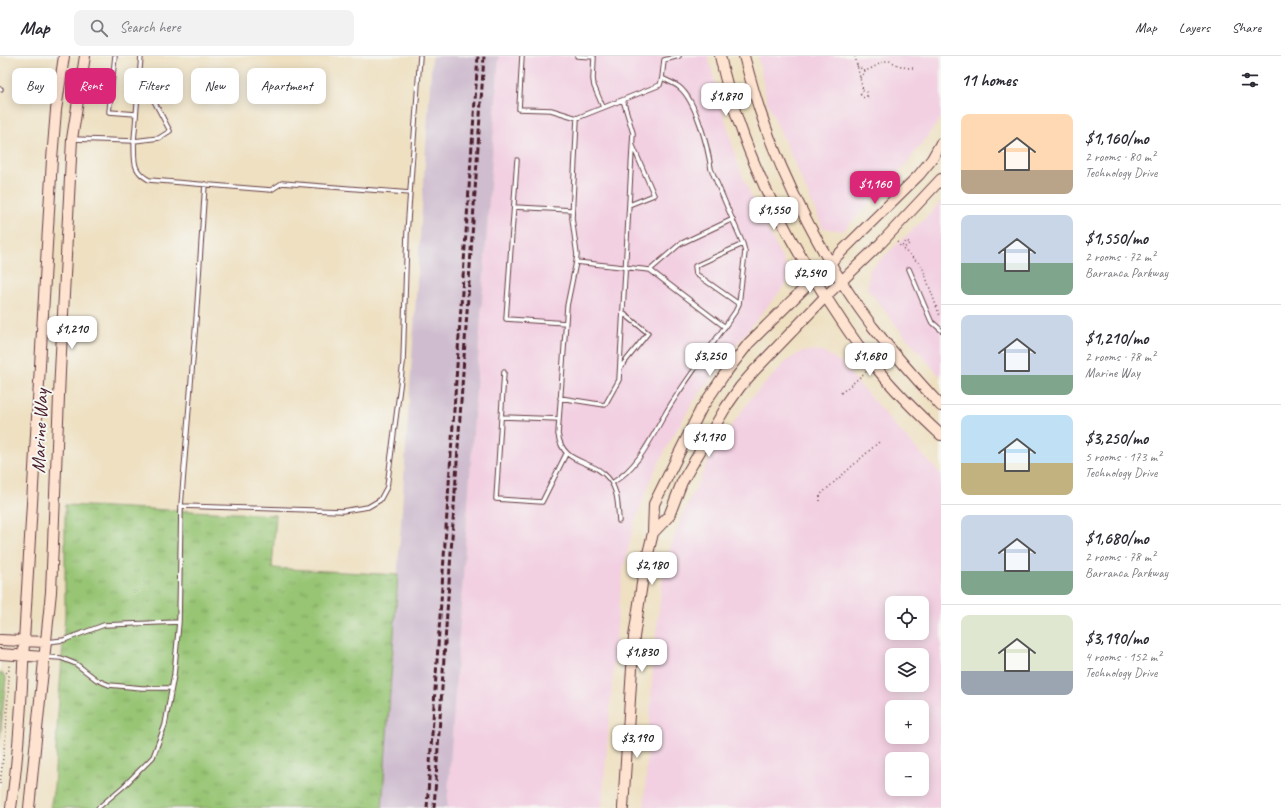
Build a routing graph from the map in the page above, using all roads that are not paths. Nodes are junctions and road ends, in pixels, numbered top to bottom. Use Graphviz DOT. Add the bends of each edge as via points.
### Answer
graph roads {
  1 [pos="64,56"];
  2 [pos="85,56"];
  3 [pos="115,56"];
  4 [pos="141,56"];
  5 [pos="420,56"];
  6 [pos="522,56"];
  7 [pos="577,56"];
  8 [pos="678,56"];
  9 [pos="720,56"];
  10 [pos="744,56"];
  11 [pos="140,68"];
  12 [pos="662,78"];
  13 [pos="623,100"];
  14 [pos="137,104"];
  15 [pos="156,104"];
  16 [pos="603,107"];
  17 [pos="136,114"];
  18 [pos="577,118"];
  19 [pos="72,139"];
  20 [pos="134,141"];
  21 [pos="632,143"];
  22 [pos="941,143"];
  23 [pos="517,160"];
  24 [pos="941,179"];
  25 [pos="205,184"];
  26 [pos="410,193"];
  27 [pos="629,205"];
  28 [pos="514,207"];
  29 [pos="572,210"];
  30 [pos="733,219"];
  31 [pos="743,244"];
  32 [pos="576,262"];
  33 [pos="831,262"];
  34 [pos="626,267"];
  35 [pos="909,269"];
  36 [pos="650,270"];
  37 [pos="814,279"];
  38 [pos="842,281"];
  39 [pos="825,298"];
  40 [pos="739,304"];
  41 [pos="623,313"];
  42 [pos="566,323"];
  43 [pos="725,326"];
  44 [pos="941,330"];
  45 [pos="620,368"];
  46 [pos="504,372"];
  47 [pos="560,398"];
  48 [pos="941,406"];
  49 [pos="502,417"];
  50 [pos="559,420"];
  51 [pos="941,435"];
  52 [pos="566,454"];
  53 [pos="612,483"];
  54 [pos="181,506"];
  55 [pos="619,521"];
  56 [pos="653,533"];
  57 [pos="179,622"];
  58 [pos="0,640"];
  59 [pos="24,640"];
  60 [pos="45,642"];
  61 [pos="0,654"];
  62 [pos="23,655"];
  63 [pos="44,657"];
  64 [pos="171,688"];
  65 [pos="11,808"];
  66 [pos="29,808"];
  67 [pos="98,808"];
  68 [pos="623,808"];
  1 -- 59 [label="main road, Marine Way" via="52,160"];
  2 -- 19 [label="main road, Marine Way"];
  3 -- 17 [label="lane" via="109,112"];
  4 -- 11 [label="lane"];
  5 -- 26 [label="lane"];
  6 -- 18 [label="lane" via="519,109 551,110"];
  7 -- 16 [label="lane" via="594,57 594,86"];
  8 -- 12 [label="lane" via="664,60"];
  9 -- 37 [label="main road" via="751,153 783,225"];
  10 -- 33 [label="main road" via="773,145 806,218"];
  12 -- 13 [label="lane" via="660,85 655,88"];
  12 -- 30 [label="lane" via="679,87 694,108 711,169"];
  13 -- 16 [label="lane"];
  13 -- 21 [label="lane" via="633,133"];
  14 -- 17 [label="lane"];
  15 -- 20 [label="lane" via="170,131 159,138"];
  16 -- 18 [label="lane"];
  17 -- 20 [label="lane"];
  18 -- 29 [label="lane"];
  19 -- 20 [label="lane"];
  19 -- 60 [label="main road, Marine Way" via="51,592"];
  20 -- 25 [label="lane" via="135,164 140,174 149,180"];
  21 -- 27 [label="lane"];
  21 -- 27 [label="lane" via="654,195"];
  22 -- 33 [label="main road" via="920,175"];
  23 -- 28 [label="lane"];
  24 -- 38 [label="main road"];
  25 -- 26 [label="lane" via="271,190 282,183"];
  25 -- 54 [label="lane"];
  26 -- 54 [label="lane" via="403,363 387,487 380,500 368,507 342,511"];
  27 -- 34 [label="lane"];
  28 -- 29 [label="lane"];
  28 -- 42 [label="lane" via="506,319"];
  29 -- 32 [label="lane"];
  30 -- 31 [label="lane"];
  30 -- 36 [label="lane" via="680,244"];
  31 -- 40 [label="lane" via="745,252"];
  31 -- 40 [label="lane" via="695,266 696,274"];
  32 -- 34 [label="lane"];
  32 -- 42 [label="lane"];
  33 -- 37 [label="main road"];
  33 -- 38 [label="main road"];
  34 -- 36 [label="lane"];
  34 -- 41 [label="lane"];
  35 -- 44 [label="lane" via="931,322"];
  36 -- 43 [label="lane"];
  37 -- 39 [label="main road"];
  37 -- 56 [label="main road" via="749,343 701,409 654,504"];
  38 -- 39 [label="main road"];
  38 -- 48 [label="main road" via="906,369"];
  39 -- 51 [label="main road" via="873,365"];
  39 -- 56 [label="main road" via="754,371 726,407 682,482 669,516"];
  40 -- 43 [label="lane"];
  41 -- 45 [label="lane"];
  41 -- 45 [label="lane" via="648,333"];
  42 -- 47 [label="lane"];
  43 -- 53 [label="lane" via="674,399 634,466"];
  45 -- 47 [label="lane" via="619,380 605,405"];
  46 -- 49 [label="lane"];
  47 -- 50 [label="lane"];
  49 -- 50 [label="lane"];
  49 -- 52 [label="lane" via="496,499 542,502"];
  50 -- 52 [label="lane" via="559,442"];
  52 -- 53 [label="lane" via="598,471"];
  53 -- 55 [label="lane" via="617,499"];
  54 -- 57 [label="lane"];
  56 -- 68 [label="main road" via="644,570 634,637"];
  57 -- 60 [label="lane" via="104,626 64,640"];
  57 -- 64 [label="lane"];
  58 -- 59 [label="main road"];
  59 -- 60 [label="main road"];
  59 -- 62 [label="main road, Marine Way"];
  60 -- 63 [label="main road, Marine Way"];
  61 -- 62 [label="main road"];
  62 -- 63 [label="main road"];
  62 -- 65 [label="main road, Marine Way" via="21,720"];
  63 -- 64 [label="lane" via="61,658 76,664 97,680 109,685"];
  63 -- 66 [label="main road, Marine Way"];
  64 -- 67 [label="lane" via="165,725 153,757"];
}
